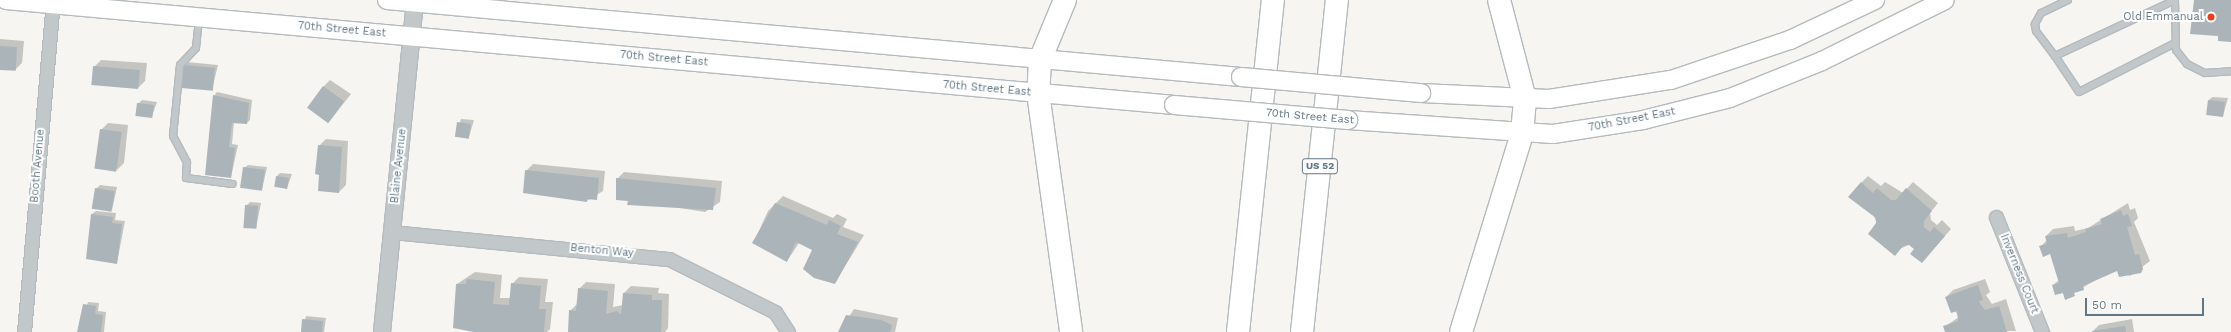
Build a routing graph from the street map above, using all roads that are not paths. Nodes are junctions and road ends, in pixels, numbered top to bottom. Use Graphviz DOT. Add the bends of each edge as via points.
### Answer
graph roads {
  1 [pos="6,0"];
  2 [pos="387,0"];
  3 [pos="1065,0"];
  4 [pos="1273,0"];
  5 [pos="1338,0"];
  6 [pos="1499,0"];
  7 [pos="1875,0"];
  8 [pos="1945,0"];
  9 [pos="2068,0"];
  10 [pos="2176,0"];
  11 [pos="414,1"];
  12 [pos="53,2"];
  13 [pos="199,18"];
  14 [pos="411,36"];
  15 [pos="2175,43"];
  16 [pos="2055,56"];
  17 [pos="1040,60"];
  18 [pos="2231,71"];
  19 [pos="1038,94"];
  20 [pos="1525,99"];
  21 [pos="1522,134"];
  22 [pos="234,184"];
  23 [pos="1996,217"];
  24 [pos="392,232"];
  25 [pos="24,332"];
  26 [pos="382,332"];
  27 [pos="788,332"];
  28 [pos="1071,332"];
  29 [pos="1238,332"];
  30 [pos="1302,332"];
  31 [pos="1461,332"];
  32 [pos="2042,332"];
  1 -- 12 [label="main road, 70th Street East"];
  2 -- 11 [label="main road"];
  3 -- 17 [label="highway"];
  4 -- 29 [label="highway"];
  5 -- 30 [label="highway, US 52"];
  6 -- 20 [label="highway"];
  7 -- 20 [label="main road" via="1790,40 1671,80 1572,96"];
  8 -- 21 [label="main road, 70th Street East" via="1822,61 1730,98 1643,120 1553,134"];
  9 -- 16 [label="lane" via="2041,13 2035,24 2036,31"];
  10 -- 15 [label="lane"];
  10 -- 16 [label="lane"];
  11 -- 14 [label="street, Blaine Avenue"];
  11 -- 17 [label="main road"];
  12 -- 13 [label="main road, 70th Street East"];
  12 -- 25 [label="street, Booth Avenue"];
  13 -- 14 [label="main road, 70th Street East"];
  13 -- 22 [label="lane" via="196,48 180,65 173,136 187,162 186,178"];
  14 -- 19 [label="main road, 70th Street East"];
  14 -- 24 [label="street, Blaine Avenue"];
  15 -- 16 [label="lane" via="2079,92"];
  15 -- 18 [label="lane" via="2176,50 2187,64 2206,73"];
  17 -- 19 [label="highway"];
  17 -- 20 [label="main road, bridge" via="1420,93"];
  19 -- 21 [label="main road, 70th Street East, bridge"];
  19 -- 28 [label="highway"];
  20 -- 21 [label="highway"];
  21 -- 31 [label="highway"];
  23 -- 32 [label="street, Inverness Court"];
  24 -- 26 [label="street, Blaine Avenue"];
  24 -- 27 [label="street, Benton Way" via="669,259 775,312"];
}
